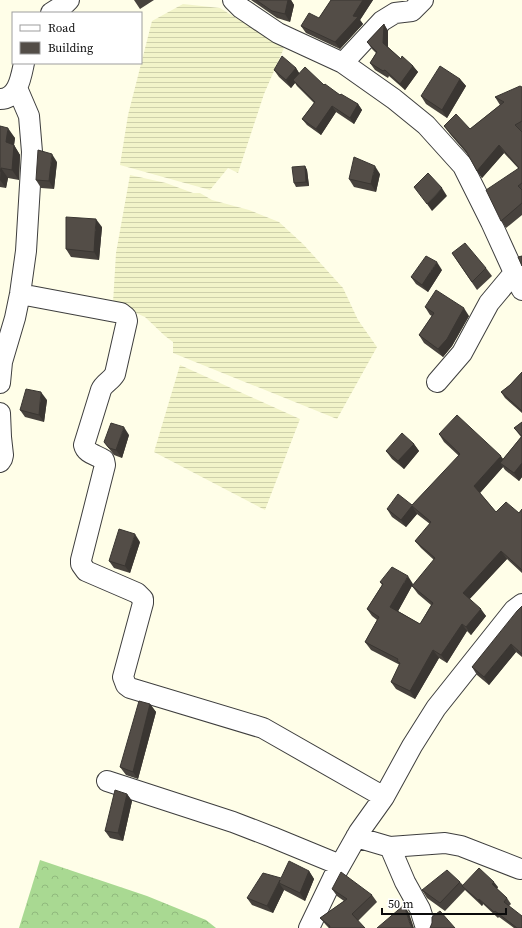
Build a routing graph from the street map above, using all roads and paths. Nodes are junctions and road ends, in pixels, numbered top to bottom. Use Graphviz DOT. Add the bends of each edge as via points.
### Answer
graph roads {
  1 [pos="68,0"];
  2 [pos="233,0"];
  3 [pos="419,5"];
  4 [pos="53,12"];
  5 [pos="343,63"];
  6 [pos="24,64"];
  7 [pos="17,88"];
  8 [pos="0,99"];
  9 [pos="518,282"];
  10 [pos="20,294"];
  11 [pos="437,382"];
  12 [pos="0,383"];
  13 [pos="0,413"];
  14 [pos="0,462"];
  15 [pos="522,604"];
  16 [pos="107,781"];
  17 [pos="384,797"];
  18 [pos="356,837"];
  19 [pos="390,846"];
  20 [pos="340,865"];
  21 [pos="520,869"];
  22 [pos="309,928"];
  23 [pos="426,928"];
  1 -- 4 [label="street"];
  2 -- 5 [label="street" via="278,33"];
  3 -- 5 [label="street" via="387,17"];
  5 -- 9 [label="street" via="426,125 463,166"];
  6 -- 7 [label="street"];
  7 -- 8 [label="street" via="11,96"];
  7 -- 10 [label="street" via="29,116 32,152 26,251"];
  9 -- 11 [label="street" via="489,303 462,353"];
  10 -- 12 [label="street" via="2,362"];
  10 -- 17 [label="street" via="121,313 126,317 115,374 101,390 84,445 87,451 104,460 105,465 81,560 86,571 137,593 143,599 123,677 126,685 263,728"];
  13 -- 14 [label="street" via="3,455"];
  15 -- 17 [label="street" via="514,610 436,708"];
  16 -- 20 [label="street" via="272,836"];
  17 -- 18 [label="street"];
  18 -- 19 [label="street"];
  18 -- 20 [label="street"];
  19 -- 21 [label="street" via="445,843 461,846"];
  19 -- 23 [label="street" via="404,882 420,909"];
  20 -- 22 [label="street"];
}
